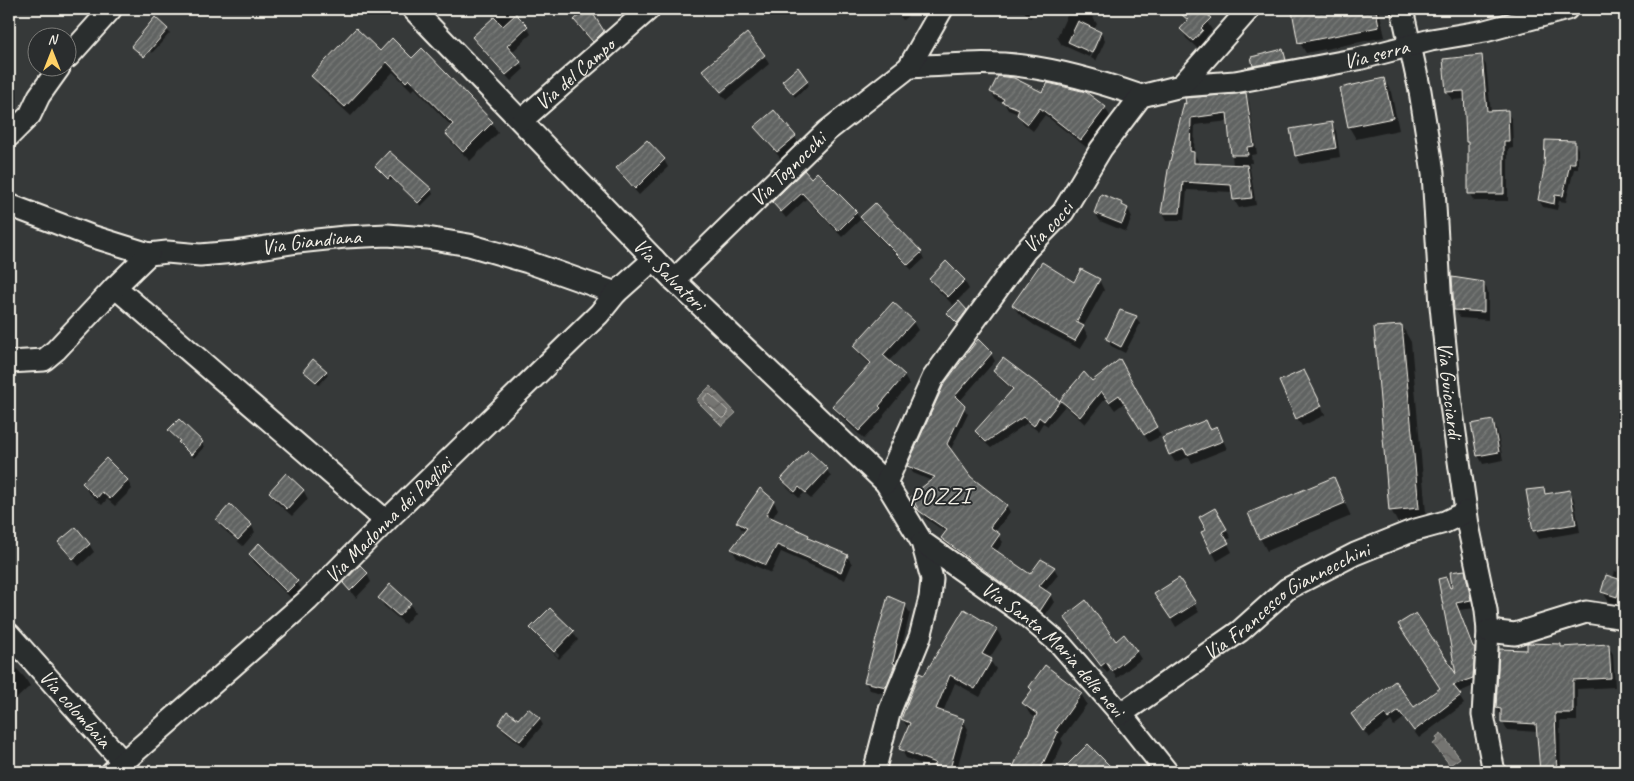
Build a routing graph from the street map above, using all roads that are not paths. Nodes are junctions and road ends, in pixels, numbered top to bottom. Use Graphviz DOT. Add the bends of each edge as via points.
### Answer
graph roads {
  1 [pos="111,9"];
  2 [pos="413,9"];
  3 [pos="649,9"];
  4 [pos="942,9"];
  5 [pos="1249,9"];
  6 [pos="1402,9"];
  7 [pos="1568,9"];
  8 [pos="1410,45"];
  9 [pos="78,47"];
  10 [pos="909,66"];
  11 [pos="52,78"];
  12 [pos="1181,86"];
  13 [pos="1142,96"];
  14 [pos="522,120"];
  15 [pos="9,136"];
  16 [pos="9,205"];
  17 [pos="149,254"];
  18 [pos="654,259"];
  19 [pos="674,280"];
  20 [pos="114,286"];
  21 [pos="616,293"];
  22 [pos="9,362"];
  23 [pos="886,483"];
  24 [pos="1466,512"];
  25 [pos="386,521"];
  26 [pos="922,542"];
  27 [pos="1625,618"];
  28 [pos="1488,631"];
  29 [pos="9,634"];
  30 [pos="1121,714"];
  31 [pos="118,767"];
  32 [pos="874,772"];
  33 [pos="1168,772"];
  34 [pos="1494,772"];
  1 -- 9 [label="street"];
  2 -- 14 [label="street, Via Salvatori"];
  3 -- 14 [label="street, Via del Campo"];
  4 -- 10 [label="street, Via Tognocchi"];
  5 -- 12 [label="street"];
  6 -- 8 [label="street, Via Guicciardi"];
  7 -- 8 [label="street, Via serra" via="1485,31"];
  8 -- 12 [label="street, Via serra" via="1358,59 1235,82"];
  8 -- 24 [label="street, Via Guicciardi" via="1433,173 1441,306"];
  10 -- 13 [label="street" via="1023,66 1096,81"];
  10 -- 19 [label="street, Via Tognocchi" via="826,131"];
  11 -- 15 [label="street" via="30,115"];
  12 -- 13 [label="street"];
  13 -- 23 [label="street, Via cocci" via="1100,149 1063,212 1025,251 933,378"];
  14 -- 18 [label="street, Via Salvatori"];
  16 -- 17 [label="street, Via Giandiana"];
  17 -- 20 [label="street"];
  17 -- 21 [label="street, Via Giandiana" via="235,252 346,237 426,238 469,245 528,262"];
  18 -- 19 [label="street, Via Salvatori"];
  18 -- 21 [label="street, Via Madonna dei Pagliai"];
  19 -- 23 [label="street, Via Salvatori"];
  20 -- 22 [label="street" via="44,360"];
  20 -- 25 [label="street"];
  21 -- 25 [label="street, Via Madonna dei Pagliai" via="599,314"];
  23 -- 26 [label="street, Via Salvatori"];
  24 -- 28 [label="street, Via Guicciardi"];
  24 -- 30 [label="street, Via Francesco Giannecchini" via="1355,554 1287,589 1240,631"];
  25 -- 31 [label="street, Via Madonna dei Pagliai" via="308,600"];
  26 -- 30 [label="street, Via Santa Maria delle nevi" via="1042,628"];
  26 -- 32 [label="street" via="932,579 930,598 920,637 890,710"];
  27 -- 28 [label="street" via="1586,612 1516,634"];
  28 -- 34 [label="street, Via Guicciardi" via="1483,715"];
  29 -- 31 [label="street, Via colombaia"];
  30 -- 33 [label="street, Via Santa Maria delle nevi"];
}
